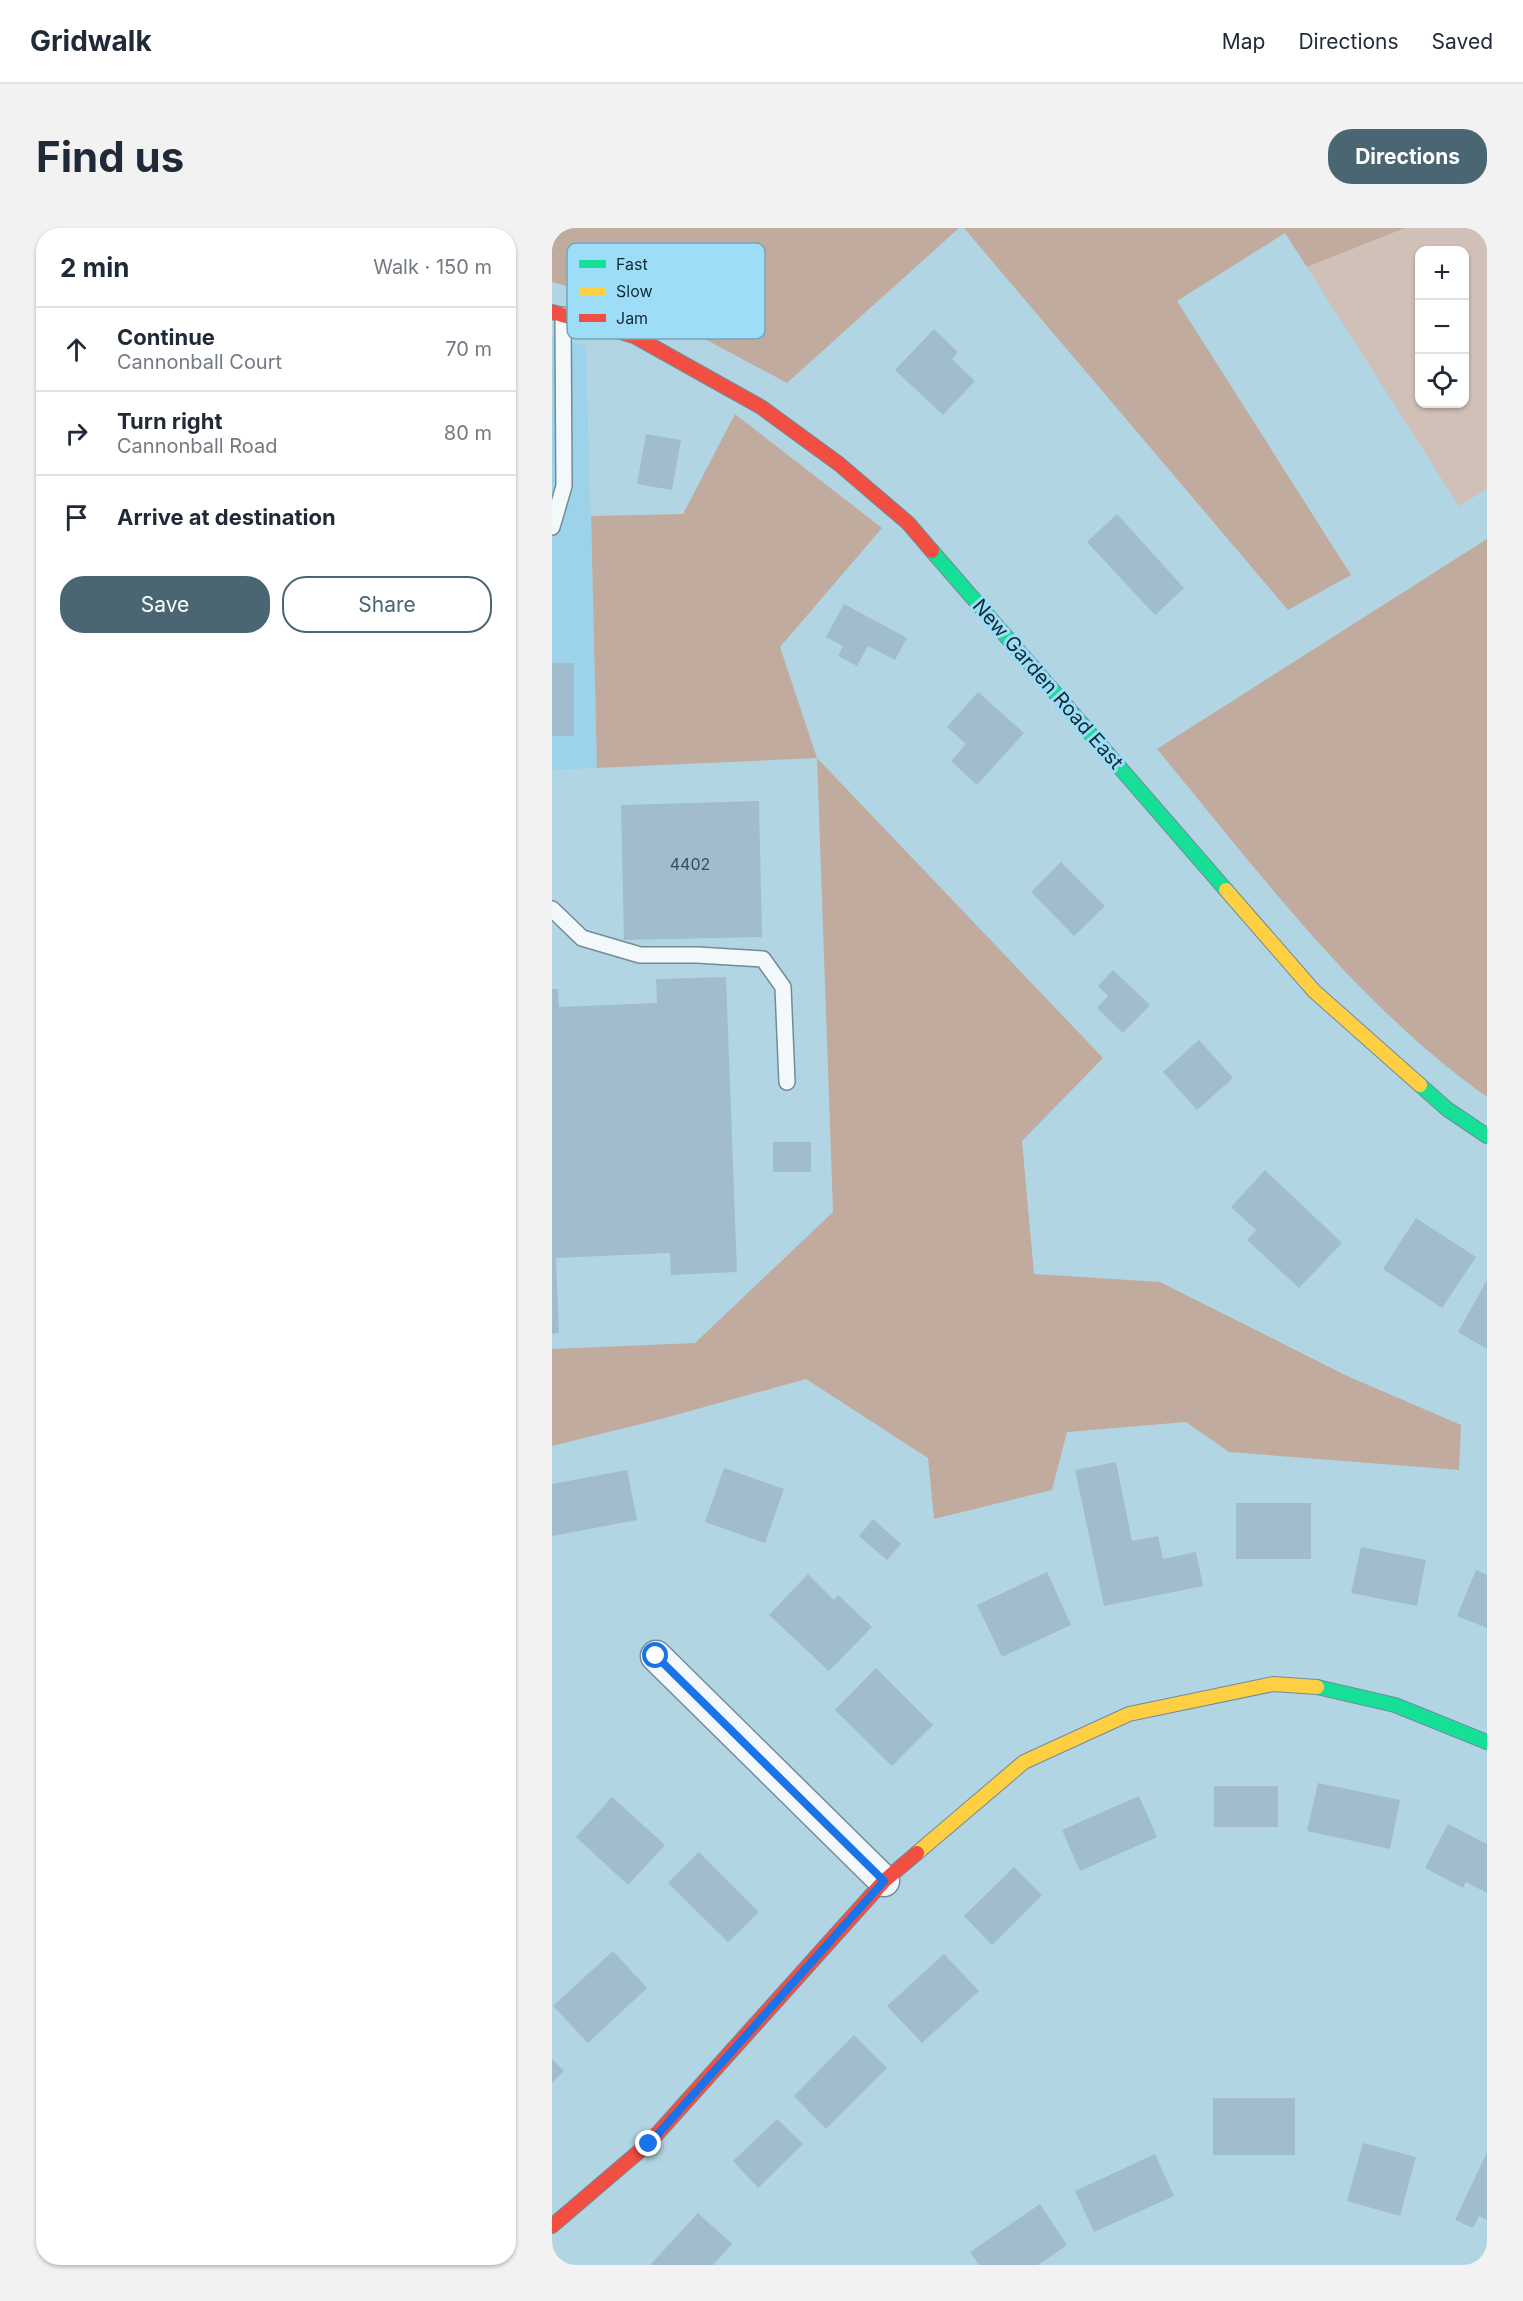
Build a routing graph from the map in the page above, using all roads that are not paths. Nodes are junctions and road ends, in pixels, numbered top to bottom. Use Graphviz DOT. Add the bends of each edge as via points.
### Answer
graph roads {
  1 [pos="558,314"];
  2 [pos="639,339"];
  3 [pos="552,528"];
  4 [pos="552,909"];
  5 [pos="787,1082"];
  6 [pos="1487,1136"];
  7 [pos="656,1656"];
  8 [pos="1487,1742"];
  9 [pos="884,1881"];
  10 [pos="552,2226"];
  1 -- 3 [label="lane" via="564,486"];
  2 -- 6 [label="street, New Garden Road East" via="760,407 839,464 908,523 1314,991 1447,1109"];
  4 -- 5 [label="lane" via="582,938 639,955 763,959 783,987"];
  7 -- 9 [label="street"];
  8 -- 9 [label="street" via="1395,1705 1304,1686 1273,1684 1130,1714 1024,1762"];
  9 -- 10 [label="street" via="649,2144"];
}
